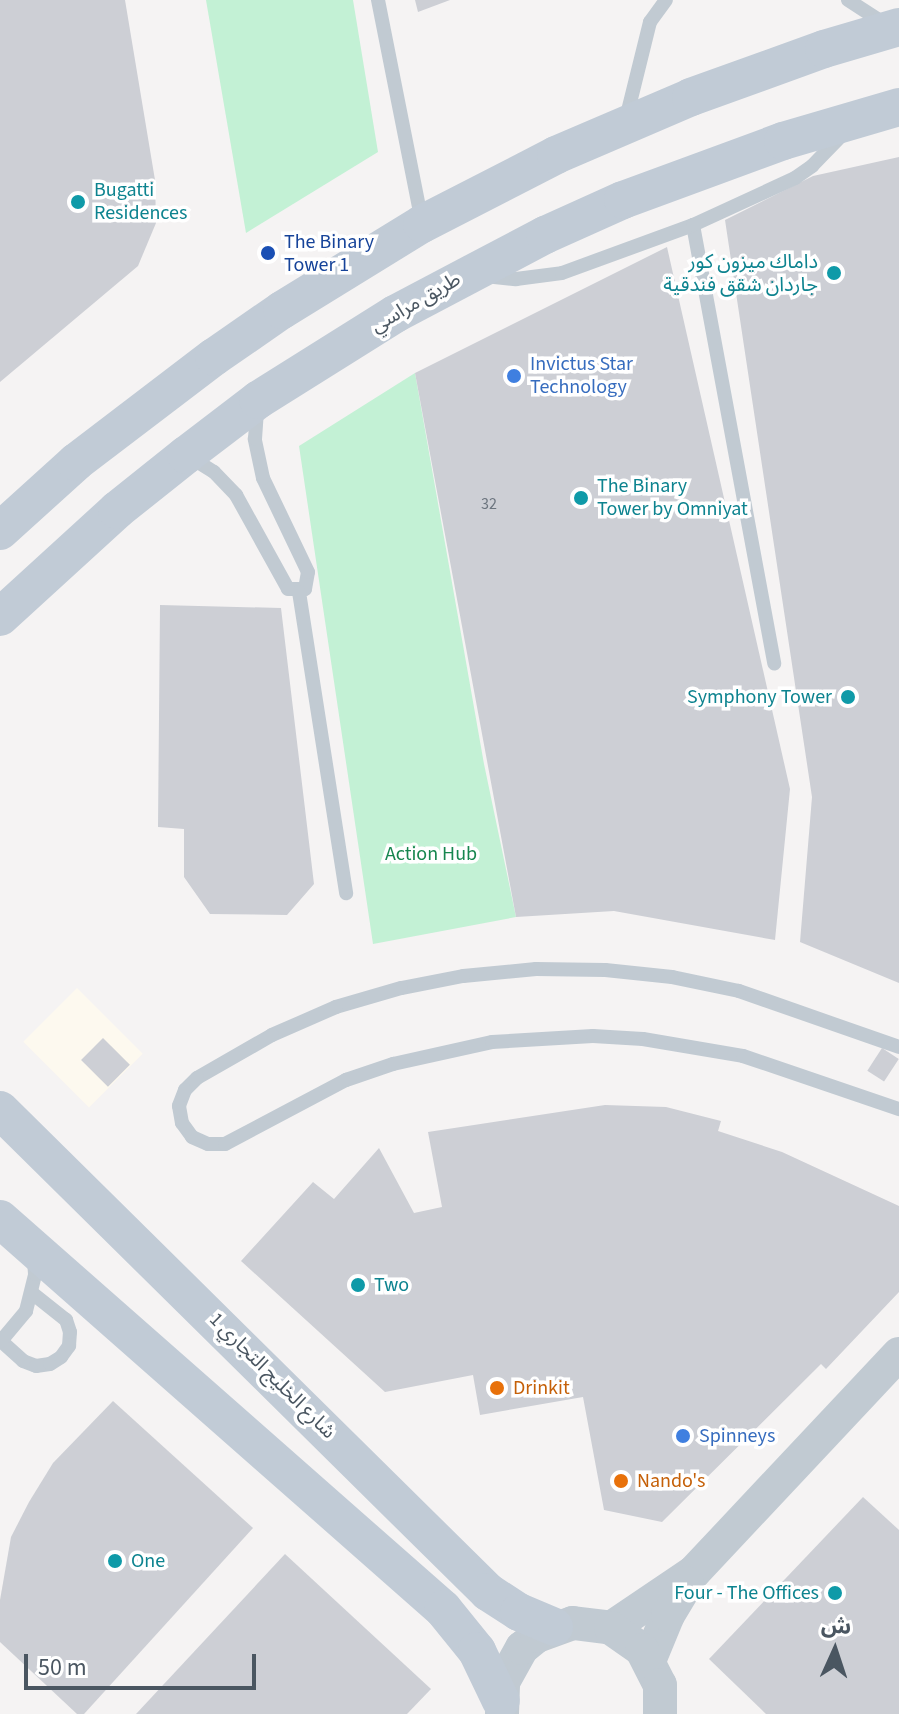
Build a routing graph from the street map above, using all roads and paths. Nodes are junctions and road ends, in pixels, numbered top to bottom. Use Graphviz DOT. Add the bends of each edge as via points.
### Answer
graph roads {
  1 [pos="378,0"];
  2 [pos="666,0"];
  3 [pos="848,0"];
  4 [pos="896,28"];
  5 [pos="899,107"];
  6 [pos="852,120"];
  7 [pos="625,124"];
  8 [pos="422,224"];
  9 [pos="693,225"];
  10 [pos="469,273"];
  11 [pos="258,400"];
  12 [pos="186,455"];
  13 [pos="270,497"];
  14 [pos="246,508"];
  15 [pos="4,523"];
  16 [pos="299,592"];
  17 [pos="0,617"];
  18 [pos="774,664"];
  19 [pos="346,893"];
  20 [pos="899,1047"];
  21 [pos="899,1109"];
  22 [pos="0,1110"];
  23 [pos="0,1219"];
  24 [pos="33,1246"];
  25 [pos="32,1293"];
  26 [pos="1,1341"];
  27 [pos="899,1354"];
  28 [pos="694,1572"];
  29 [pos="554,1627"];
  30 [pos="611,1628"];
  31 [pos="649,1661"];
  32 [pos="502,1708"];
  33 [pos="660,1714"];
  1 -- 8 [label="lane"];
  2 -- 7 [label="lane" via="650,22"];
  3 -- 4 [label="lane"];
  4 -- 7 [label="main road" via="757,72"];
  5 -- 6 [label="main road, طريق مراسي"];
  6 -- 9 [label="lane" via="827,152 795,178"];
  6 -- 10 [label="main road, طريق مراسي" via="689,174"];
  7 -- 8 [label="main road"];
  8 -- 15 [label="main road" via="214,357"];
  9 -- 10 [label="lane" via="562,273 516,279"];
  9 -- 18 [label="lane"];
  10 -- 11 [label="main road, طريق مراسي"];
  11 -- 12 [label="main road, طريق مراسي"];
  11 -- 13 [label="lane" via="255,439"];
  12 -- 14 [label="lane" via="214,472"];
  12 -- 17 [label="main road, طريق مراسي"];
  13 -- 14 [label="lane"];
  13 -- 16 [label="lane" via="308,572 308,584"];
  14 -- 16 [label="lane" via="284,584"];
  16 -- 19 [label="lane"];
  20 -- 21 [label="lane" via="739,991 618,971 536,969 463,976 336,1007 272,1035 197,1078 179,1106 192,1137 225,1144 334,1086 393,1064 492,1042 593,1036 743,1056"];
  22 -- 29 [label="main road, شارع الخليج التجاري 1" via="488,1592"];
  23 -- 24 [label="main road"];
  24 -- 25 [label="lane"];
  24 -- 32 [label="main road" via="443,1609 477,1651"];
  25 -- 26 [label="lane" via="26,1311"];
  25 -- 26 [label="lane" via="66,1320 69,1346 50,1364 36,1366"];
  27 -- 28 [label="street"];
  28 -- 30 [label="street"];
  28 -- 31 [label="street"];
  29 -- 30 [label="street" via="592,1623"];
  29 -- 32 [label="street" via="522,1648 507,1673"];
  30 -- 31 [label="street" via="628,1637"];
  31 -- 33 [label="street" via="660,1685"];
}
